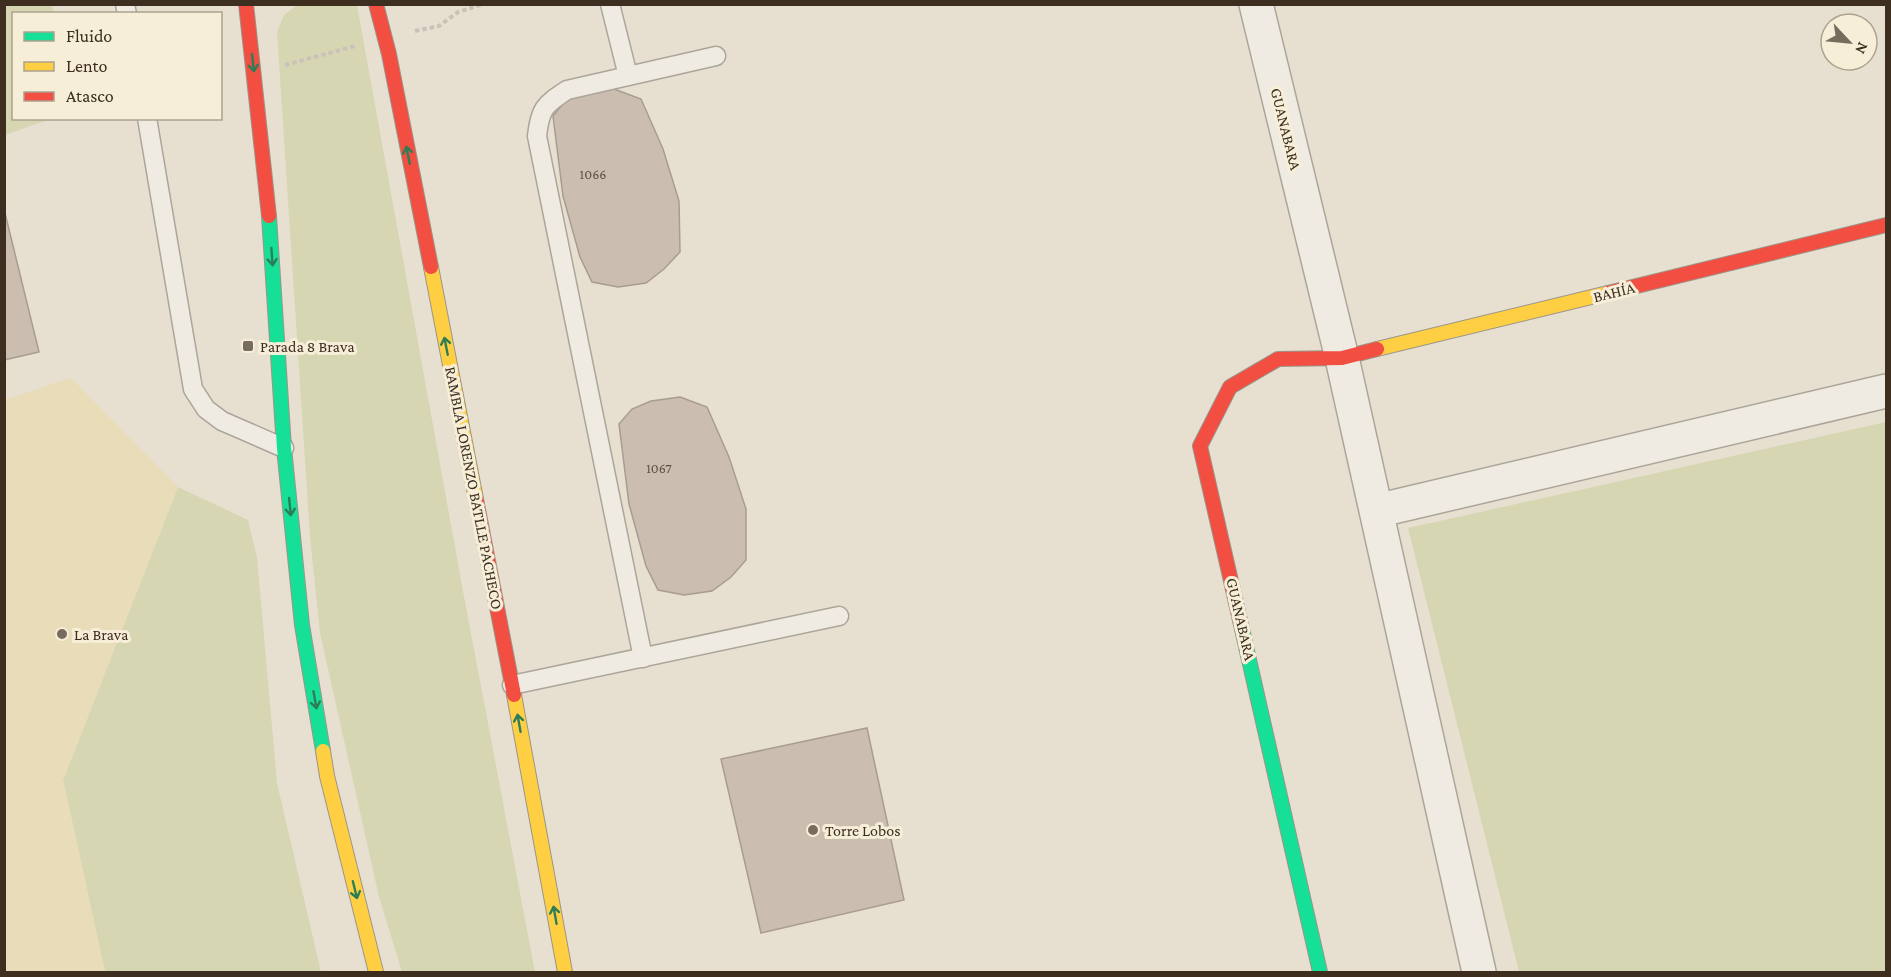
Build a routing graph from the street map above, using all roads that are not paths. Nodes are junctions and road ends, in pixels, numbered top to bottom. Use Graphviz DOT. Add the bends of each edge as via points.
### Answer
graph roads {
  1 [pos="376,4"];
  2 [pos="610,4"];
  3 [pos="1256,4"];
  4 [pos="251,10"];
  5 [pos="716,56"];
  6 [pos="628,76"];
  7 [pos="147,120"];
  8 [pos="1887,225"];
  9 [pos="1342,358"];
  10 [pos="1887,391"];
  11 [pos="284,448"];
  12 [pos="1376,510"];
  13 [pos="839,616"];
  14 [pos="643,658"];
  15 [pos="512,685"];
  16 [pos="376,972"];
  17 [pos="565,972"];
  18 [pos="1320,972"];
  19 [pos="1479,972"];
  15 -- 1 [label="main road, RAMBLA LORENZO BATLLE PACHECO, one-way"];
  2 -- 6 [label="lane"];
  3 -- 9 [label="street, GUANABARA"];
  4 -- 11 [label="main road, one-way"];
  5 -- 6 [label="lane"];
  6 -- 14 [label="lane" via="567,90 551,101 539,117 537,136"];
  7 -- 11 [label="lane" via="193,389 206,409 222,421"];
  8 -- 9 [label="main road, BAHÍA"];
  9 -- 12 [label="street, GUANABARA"];
  9 -- 18 [label="main road, GUANABARA" via="1278,359 1230,387 1200,446"];
  10 -- 12 [label="street"];
  11 -- 16 [label="main road, one-way" via="302,625 327,776"];
  12 -- 19 [label="street, GUANABARA"];
  13 -- 14 [label="lane"];
  14 -- 15 [label="lane"];
  17 -- 15 [label="main road, RAMBLA LORENZO BATLLE PACHECO, one-way"];
}
